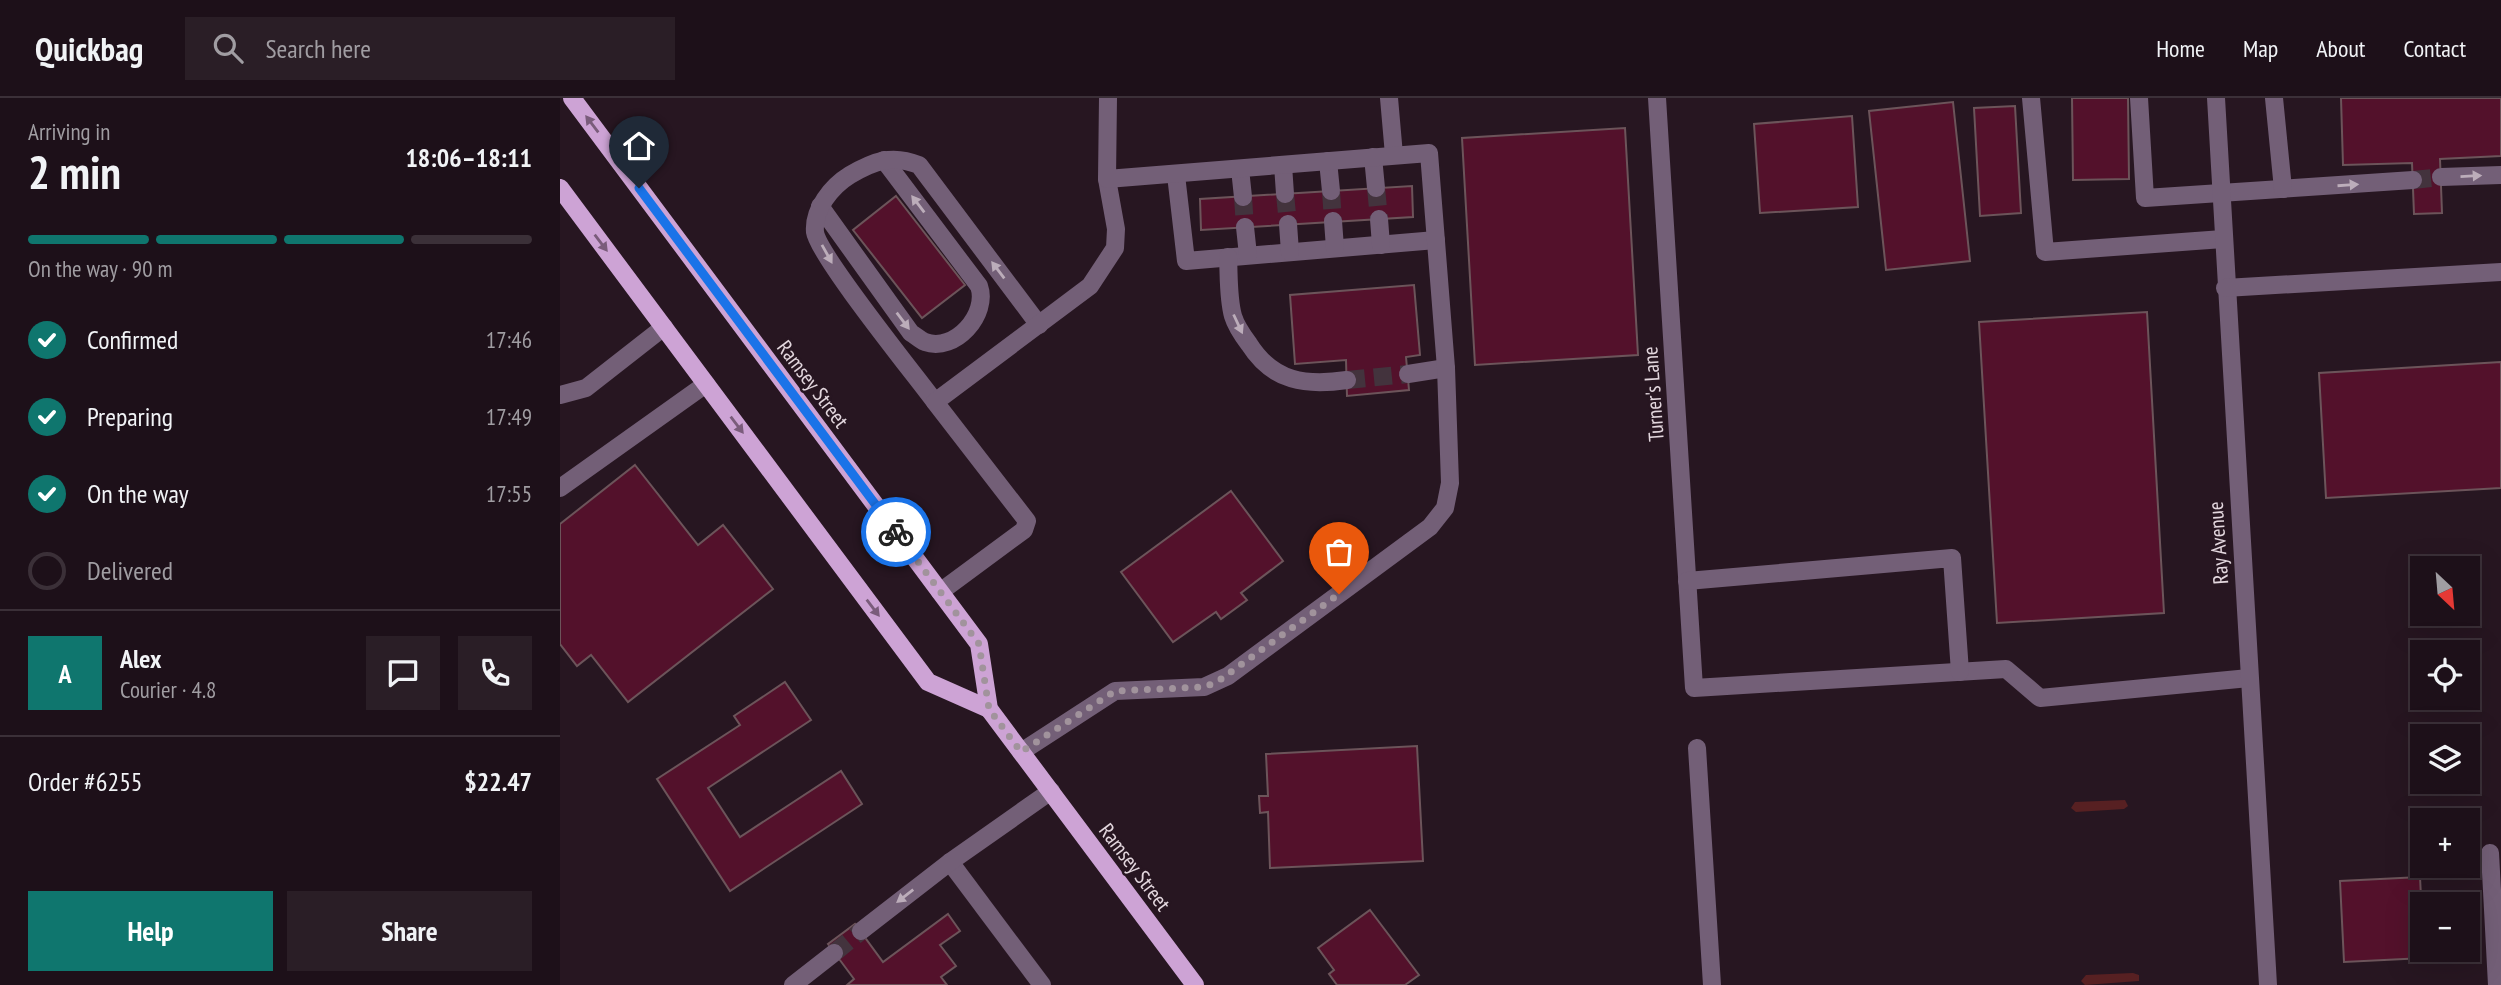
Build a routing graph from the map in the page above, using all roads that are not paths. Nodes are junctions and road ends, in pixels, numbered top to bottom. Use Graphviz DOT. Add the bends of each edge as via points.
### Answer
graph roads {
  1 [pos="572,98"];
  2 [pos="1108,98"];
  3 [pos="1389,98"];
  4 [pos="1657,98"];
  5 [pos="2031,98"];
  6 [pos="2139,98"];
  7 [pos="2216,98"];
  8 [pos="2274,98"];
  9 [pos="1394,155"];
  10 [pos="1373,157"];
  11 [pos="884,160"];
  12 [pos="1328,161"];
  13 [pos="1283,165"];
  14 [pos="1240,169"];
  15 [pos="1176,175"];
  16 [pos="2501,175"];
  17 [pos="2441,177"];
  18 [pos="1107,179"];
  19 [pos="2413,180"];
  20 [pos="560,188"];
  21 [pos="1376,188"];
  22 [pos="2283,189"];
  23 [pos="1331,191"];
  24 [pos="2220,193"];
  25 [pos="1285,194"];
  26 [pos="1243,197"];
  27 [pos="820,206"];
  28 [pos="1378,219"];
  29 [pos="1333,222"];
  30 [pos="1288,224"];
  31 [pos="1245,227"];
  32 [pos="2223,239"];
  33 [pos="1436,240"];
  34 [pos="1381,245"];
  35 [pos="1335,248"];
  36 [pos="1290,252"];
  37 [pos="1248,255"];
  38 [pos="1228,257"];
  39 [pos="2501,272"];
  40 [pos="2225,288"];
  41 [pos="1039,325"];
  42 [pos="664,327"];
  43 [pos="1446,368"];
  44 [pos="1408,374"];
  45 [pos="1347,380"];
  46 [pos="706,384"];
  47 [pos="560,396"];
  48 [pos="935,402"];
  49 [pos="560,488"];
  50 [pos="1687,581"];
  51 [pos="940,592"];
  52 [pos="1960,672"];
  53 [pos="2249,678"];
  54 [pos="989,709"];
  55 [pos="1697,748"];
  56 [pos="1021,752"];
  57 [pos="1051,791"];
  58 [pos="2490,853"];
  59 [pos="950,862"];
  60 [pos="860,931"];
  61 [pos="834,953"];
  62 [pos="793,985"];
  63 [pos="1042,985"];
  64 [pos="1195,985"];
  65 [pos="1712,985"];
  66 [pos="2268,985"];
  67 [pos="2497,985"];
  51 -- 1 [label="main road, Ramsey Street, one-way"];
  2 -- 18 [label="street"];
  3 -- 9 [label="street"];
  4 -- 50 [label="street, Turner's Lane"];
  5 -- 32 [label="street" via="2045,252"];
  6 -- 24 [label="street" via="2145,198"];
  7 -- 24 [label="street, Ray Avenue"];
  8 -- 22 [label="street"];
  9 -- 10 [label="street"];
  9 -- 33 [label="street" via="1429,153"];
  10 -- 12 [label="street"];
  10 -- 21 [label="street"];
  11 -- 27 [label="street" via="841,181"];
  27 -- 11 [label="street, one-way" via="911,332 924,342 939,344 956,336 980,310 979,286"];
  41 -- 11 [label="street, one-way" via="919,165 901,157"];
  12 -- 13 [label="street"];
  12 -- 23 [label="street"];
  13 -- 14 [label="street"];
  13 -- 25 [label="street"];
  14 -- 15 [label="street"];
  14 -- 26 [label="street"];
  15 -- 18 [label="street"];
  15 -- 38 [label="street" via="1186,261"];
  17 -- 16 [label="street, one-way"];
  18 -- 41 [label="street" via="1115,248 1090,286"];
  22 -- 19 [label="street, one-way"];
  20 -- 42 [label="main road, Ramsey Street, one-way"];
  22 -- 24 [label="street"];
  24 -- 32 [label="street, Ray Avenue"];
  27 -- 48 [label="street, one-way" via="815,233 831,262"];
  28 -- 34 [label="street"];
  29 -- 35 [label="street"];
  30 -- 36 [label="street"];
  31 -- 37 [label="street"];
  32 -- 40 [label="street, Ray Avenue"];
  33 -- 34 [label="street"];
  33 -- 43 [label="street"];
  34 -- 35 [label="street"];
  35 -- 36 [label="street"];
  36 -- 37 [label="street"];
  37 -- 38 [label="street"];
  38 -- 45 [label="street, one-way" via="1233,316 1252,350 1270,369 1298,382"];
  39 -- 40 [label="street"];
  40 -- 53 [label="street, Ray Avenue"];
  41 -- 48 [label="street"];
  42 -- 46 [label="main road, Ramsey Street"];
  42 -- 47 [label="street" via="586,388"];
  43 -- 44 [label="street"];
  43 -- 56 [label="street" via="1450,483 1445,508 1430,527 1217,682 1204,687 1115,691"];
  46 -- 49 [label="street"];
  46 -- 54 [label="main road, Ramsey Street, one-way" via="928,682"];
  48 -- 51 [label="street" via="1027,521 1024,530"];
  50 -- 52 [label="street, Turner's Lane" via="1694,688"];
  50 -- 52 [label="street" via="1952,558"];
  51 -- 54 [label="main road, Ramsey Street" via="979,644"];
  52 -- 53 [label="street" via="2006,669 2040,698"];
  53 -- 66 [label="street, Ray Avenue"];
  54 -- 56 [label="main road, Ramsey Street"];
  55 -- 65 [label="street"];
  56 -- 57 [label="main road, Ramsey Street"];
  57 -- 59 [label="street"];
  57 -- 64 [label="main road, Ramsey Street"];
  58 -- 67 [label="street"];
  59 -- 60 [label="street, one-way"];
  59 -- 63 [label="street"];
  61 -- 62 [label="street"];
}
